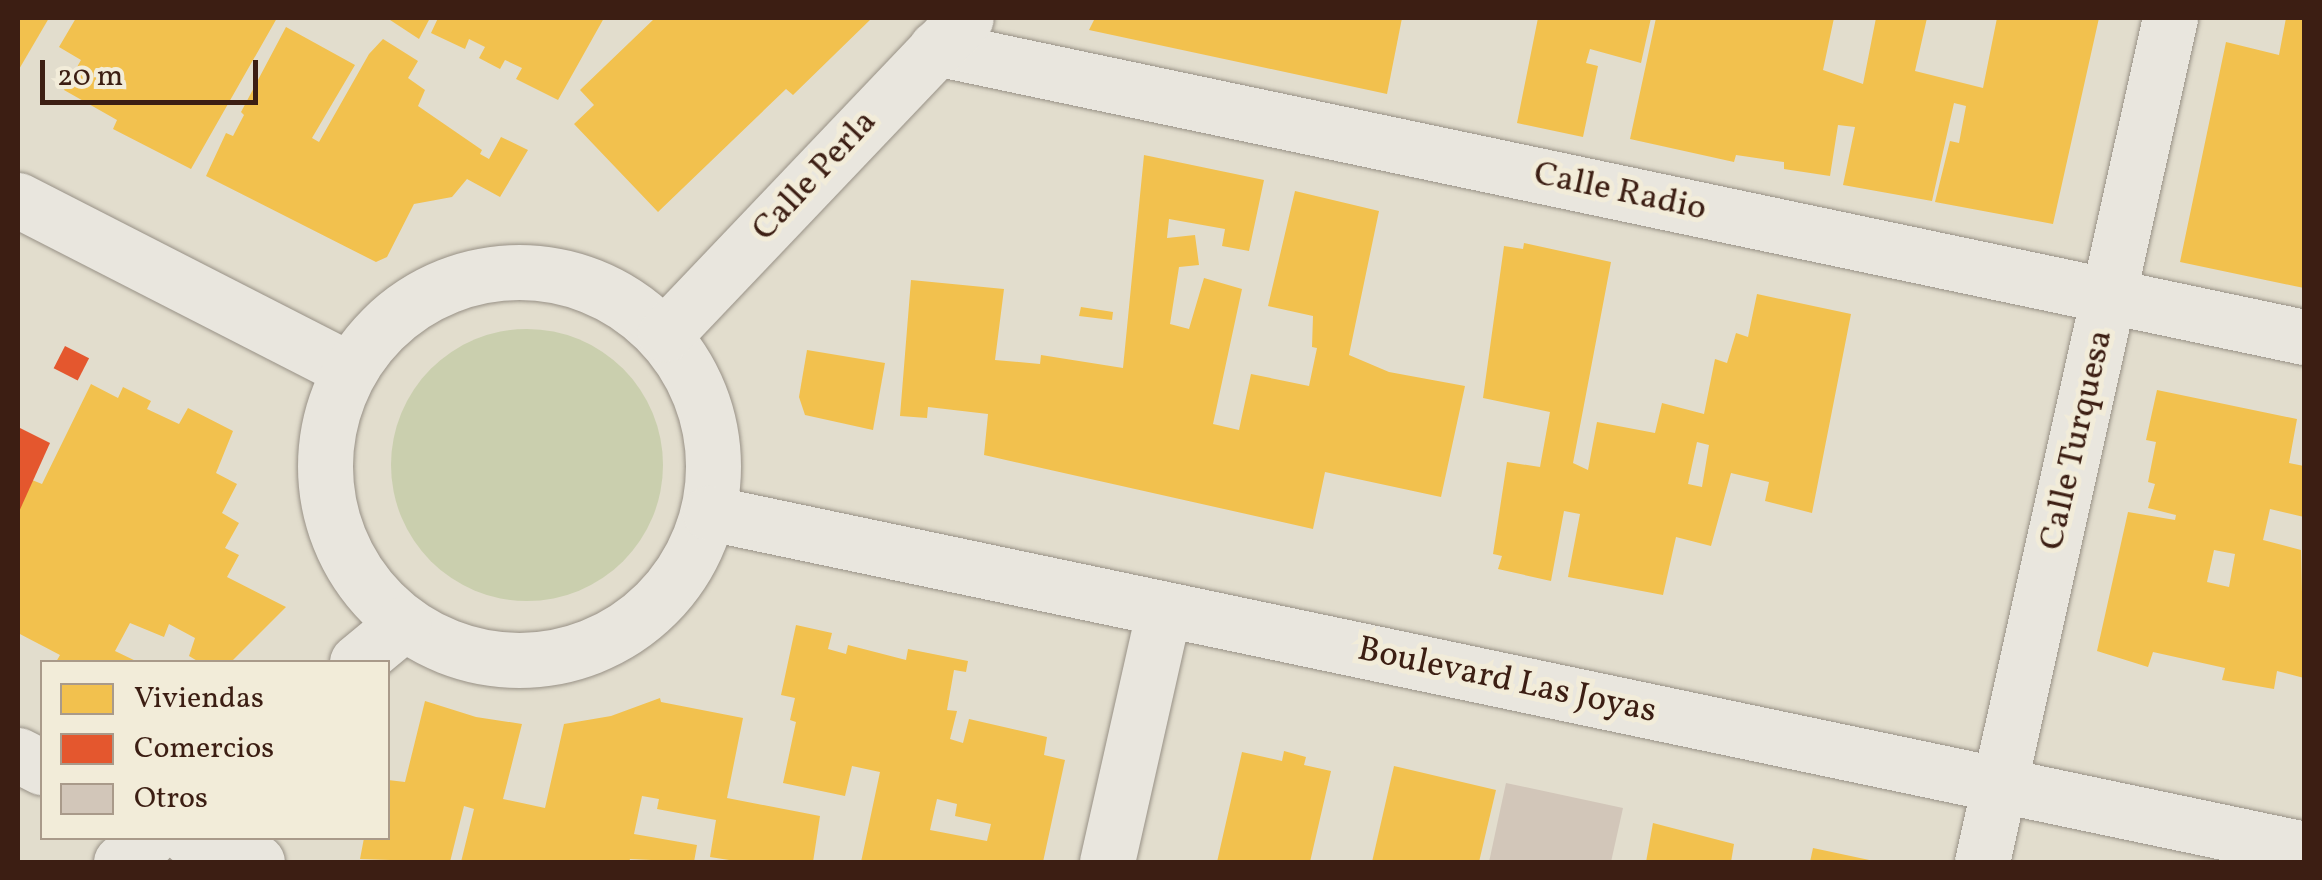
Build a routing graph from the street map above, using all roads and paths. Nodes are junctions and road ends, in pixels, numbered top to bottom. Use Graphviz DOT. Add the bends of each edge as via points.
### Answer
graph roads {
  1 [pos="2170,18"];
  2 [pos="951,33"];
  3 [pos="18,200"];
  4 [pos="2109,296"];
  5 [pos="665,334"];
  6 [pos="2304,336"];
  7 [pos="348,369"];
  8 [pos="710,513"];
  9 [pos="1164,609"];
  10 [pos="402,624"];
  11 [pos="359,660"];
  12 [pos="2000,784"];
  13 [pos="148,840"];
  14 [pos="195,840"];
  15 [pos="2304,848"];
  16 [pos="121,862"];
  17 [pos="256,862"];
  18 [pos="1108,862"];
  19 [pos="1982,862"];
  1 -- 4 [label="street, Calle Turquesa"];
  2 -- 4 [label="street, Calle Radio"];
  2 -- 5 [label="street, Calle Perla"];
  3 -- 7 [label="street"];
  4 -- 6 [label="street, Calle Radio"];
  4 -- 12 [label="street, Calle Turquesa"];
  5 -- 7 [label="street" via="580,279 492,272 409,303"];
  5 -- 8 [label="street" via="688,364 708,411 716,462"];
  7 -- 10 [label="street" via="324,436 326,507 354,572"];
  8 -- 9 [label="street, Boulevard Las Joyas"];
  8 -- 10 [label="street" via="684,571 642,619 585,650 523,661 460,652"];
  9 -- 12 [label="street, Boulevard Las Joyas"];
  9 -- 18 [label="street"];
  10 -- 11 [label="street"];
  12 -- 15 [label="street, Boulevard Las Joyas"];
  12 -- 19 [label="street, Calle Turquesa"];
  13 -- 16 [label="street"];
  14 -- 17 [label="street"];
}
